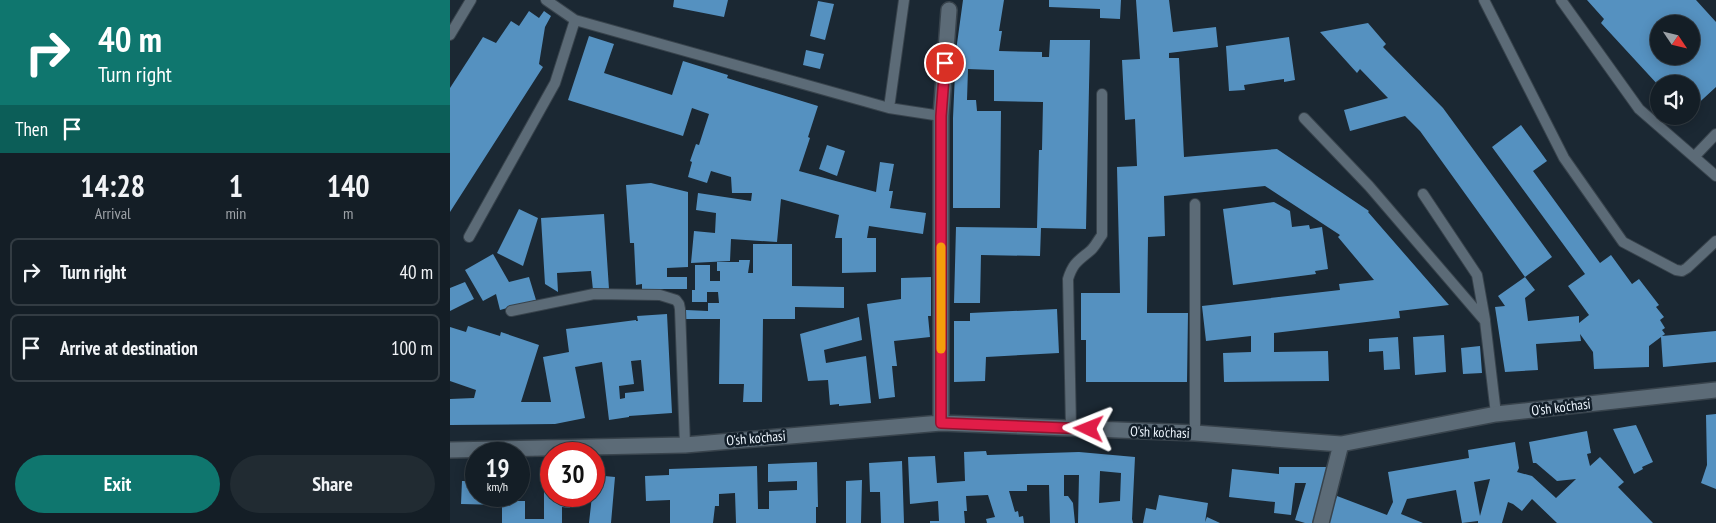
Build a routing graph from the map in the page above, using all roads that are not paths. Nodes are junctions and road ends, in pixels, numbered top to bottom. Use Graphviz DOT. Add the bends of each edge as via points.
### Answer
graph roads {
  1 [pos="471,0"];
  2 [pos="546,0"];
  3 [pos="904,0"];
  4 [pos="1484,0"];
  5 [pos="1561,0"];
  6 [pos="949,5"];
  7 [pos="575,20"];
  8 [pos="450,35"];
  9 [pos="1102,94"];
  10 [pos="889,108"];
  11 [pos="941,116"];
  12 [pos="1304,118"];
  13 [pos="1716,134"];
  14 [pos="1694,157"];
  15 [pos="1716,176"];
  16 [pos="1424,194"];
  17 [pos="1195,204"];
  18 [pos="470,237"];
  19 [pos="1716,241"];
  20 [pos="511,311"];
  21 [pos="1485,321"];
  22 [pos="1716,390"];
  23 [pos="1496,414"];
  24 [pos="941,423"];
  25 [pos="1072,428"];
  26 [pos="1195,433"];
  27 [pos="685,444"];
  28 [pos="1341,444"];
  29 [pos="450,450"];
  30 [pos="1322,523"];
  1 -- 8 [label="lane"];
  2 -- 7 [label="lane"];
  3 -- 10 [label="lane"];
  4 -- 19 [label="lane" via="1564,158 1623,242 1682,271"];
  5 -- 14 [label="lane" via="1639,108"];
  6 -- 11 [label="street"];
  7 -- 10 [label="lane"];
  7 -- 18 [label="lane" via="555,83"];
  9 -- 25 [label="lane" via="1102,235 1072,268 1068,279"];
  10 -- 11 [label="lane"];
  11 -- 24 [label="street"];
  12 -- 21 [label="lane" via="1369,186"];
  13 -- 14 [label="lane"];
  14 -- 15 [label="lane"];
  16 -- 21 [label="lane" via="1477,275"];
  17 -- 26 [label="lane"];
  20 -- 27 [label="lane" via="594,294 660,295 676,300 680,309"];
  21 -- 23 [label="lane"];
  22 -- 23 [label="street, O'sh ko'chasi"];
  23 -- 28 [label="street, O'sh ko'chasi"];
  24 -- 25 [label="street, O'sh ko'chasi"];
  24 -- 27 [label="street, O'sh ko'chasi"];
  25 -- 26 [label="street, O'sh ko'chasi"];
  26 -- 28 [label="street, O'sh ko'chasi"];
  27 -- 29 [label="street, O'sh ko'chasi"];
  28 -- 30 [label="street"];
}
